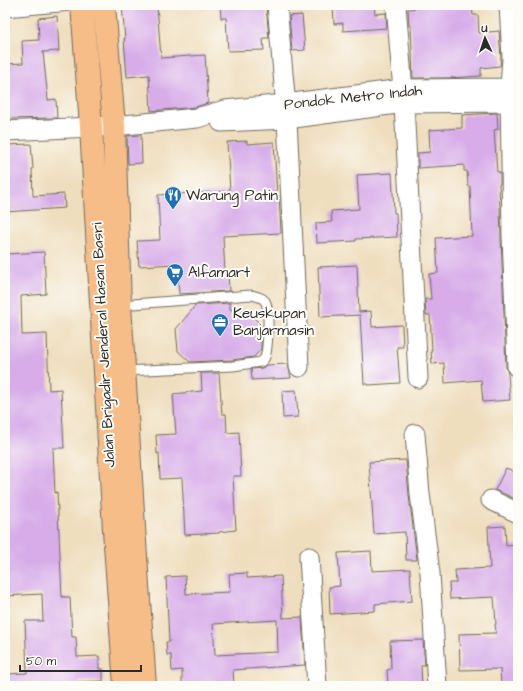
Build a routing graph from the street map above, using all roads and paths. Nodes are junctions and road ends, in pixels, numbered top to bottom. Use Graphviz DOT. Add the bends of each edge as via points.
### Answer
graph roads {
  1 [pos="82,5"];
  2 [pos="104,5"];
  3 [pos="277,5"];
  4 [pos="396,5"];
  5 [pos="509,5"];
  6 [pos="5,12"];
  7 [pos="404,96"];
  8 [pos="512,108"];
  9 [pos="286,111"];
  10 [pos="114,126"];
  11 [pos="91,127"];
  12 [pos="5,131"];
  13 [pos="106,218"];
  14 [pos="120,305"];
  15 [pos="517,366"];
  16 [pos="299,367"];
  17 [pos="124,371"];
  18 [pos="418,378"];
  19 [pos="415,434"];
  20 [pos="491,500"];
  21 [pos="518,513"];
  22 [pos="124,529"];
  23 [pos="309,557"];
  24 [pos="125,686"];
  25 [pos="145,686"];
  26 [pos="317,686"];
  27 [pos="438,686"];
  1 -- 6 [label="lane"];
  1 -- 11 [label="highway, Jalan Brigadir Jenderal Hasan Basri"];
  2 -- 10 [label="highway, Jalan Brigadir Jenderal Hasan Basri"];
  3 -- 9 [label="street"];
  4 -- 7 [label="street"];
  5 -- 8 [label="street"];
  7 -- 8 [label="street, Pondok Metro Indah"];
  7 -- 9 [label="street, Pondok Metro Indah"];
  7 -- 18 [label="street"];
  8 -- 15 [label="street" via="512,236"];
  9 -- 10 [label="street, Pondok Metro Indah" via="223,122 197,118"];
  9 -- 16 [label="street"];
  10 -- 11 [label="street, Pondok Metro Indah"];
  10 -- 13 [label="highway, Jalan Brigadir Jenderal Hasan Basri"];
  11 -- 12 [label="street, Pondok Metro Indah"];
  11 -- 13 [label="highway, Jalan Brigadir Jenderal Hasan Basri"];
  13 -- 14 [label="highway, Jalan Brigadir Jenderal Hasan Basri"];
  13 -- 22 [label="highway, Jalan Brigadir Jenderal Hasan Basri"];
  14 -- 17 [label="highway, Jalan Brigadir Jenderal Hasan Basri"];
  14 -- 17 [label="lane" via="250,295 265,301 268,314 267,347 261,362 233,366"];
  17 -- 22 [label="highway, Jalan Brigadir Jenderal Hasan Basri"];
  19 -- 27 [label="street" via="430,573"];
  20 -- 21 [label="street"];
  22 -- 24 [label="highway, Jalan Brigadir Jenderal Hasan Basri"];
  22 -- 25 [label="highway, Jalan Brigadir Jenderal Hasan Basri"];
  23 -- 26 [label="street"];
}
